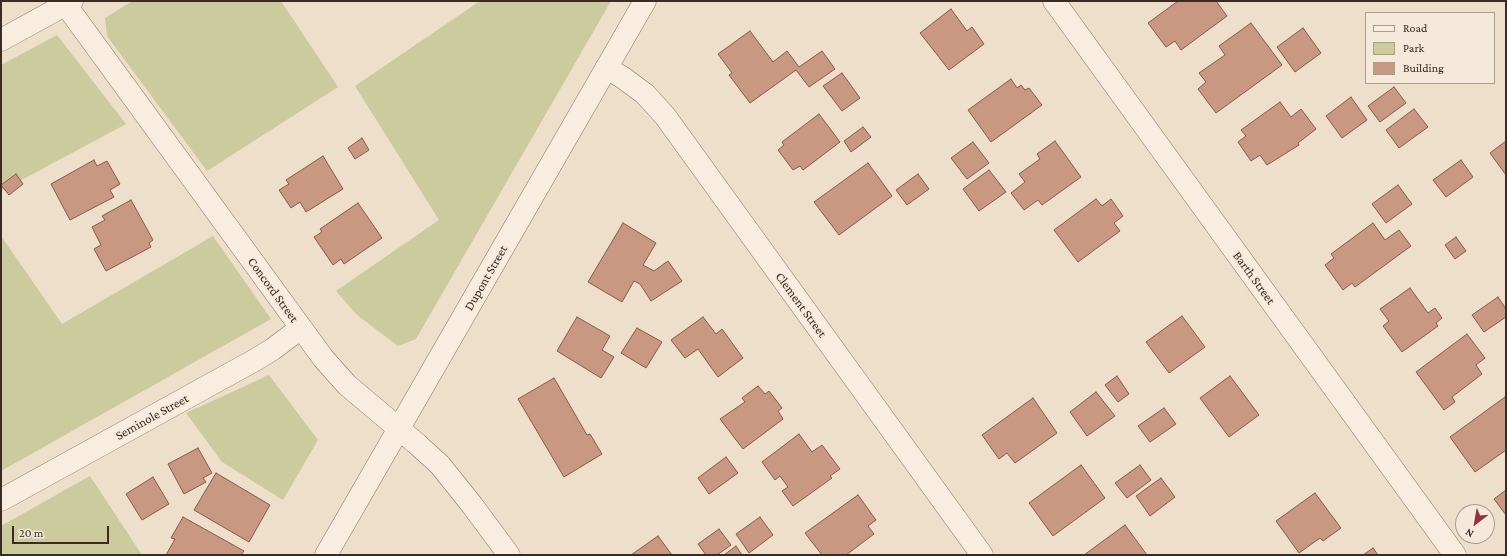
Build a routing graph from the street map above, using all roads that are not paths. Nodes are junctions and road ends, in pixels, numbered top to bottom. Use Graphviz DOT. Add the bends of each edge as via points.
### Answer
graph roads {
  1 [pos="645,1"];
  2 [pos="1054,1"];
  3 [pos="67,2"];
  4 [pos="1,40"];
  5 [pos="606,68"];
  6 [pos="301,328"];
  7 [pos="399,429"];
  8 [pos="1,500"];
  9 [pos="326,555"];
  10 [pos="509,555"];
  11 [pos="982,555"];
  12 [pos="1455,555"];
  1 -- 5 [label="street, Dupont Street"];
  2 -- 12 [label="street, Barth Street"];
  3 -- 4 [label="street"];
  3 -- 6 [label="street, Concord Street"];
  5 -- 7 [label="street, Dupont Street"];
  5 -- 11 [label="street, Clement Street" via="645,94 665,116"];
  6 -- 7 [label="street, Concord Street" via="347,385"];
  6 -- 8 [label="street, Seminole Street" via="269,352"];
  7 -- 9 [label="street, Dupont Street"];
  7 -- 10 [label="street, Concord Street" via="440,465"];
}
